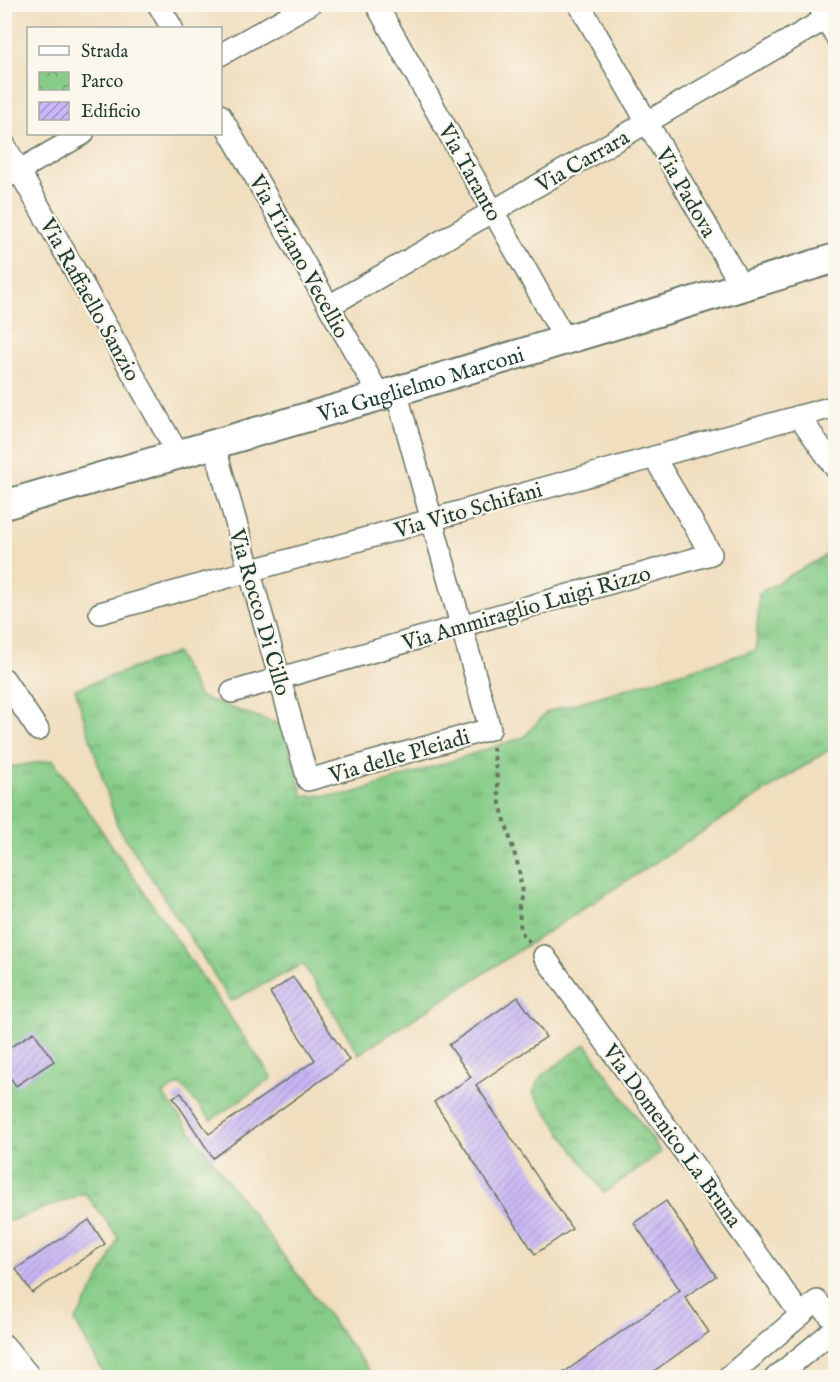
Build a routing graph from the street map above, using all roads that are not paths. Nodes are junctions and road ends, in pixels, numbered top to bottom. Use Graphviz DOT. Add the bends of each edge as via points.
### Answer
graph roads {
  1 [pos="158,4"];
  2 [pos="310,4"];
  3 [pos="376,4"];
  4 [pos="579,4"];
  5 [pos="829,18"];
  6 [pos="171,27"];
  7 [pos="222,54"];
  8 [pos="222,119"];
  9 [pos="647,123"];
  10 [pos="81,135"];
  11 [pos="4,144"];
  12 [pos="12,174"];
  13 [pos="493,211"];
  14 [pos="836,258"];
  15 [pos="741,287"];
  16 [pos="329,306"];
  17 [pos="565,339"];
  18 [pos="388,394"];
  19 [pos="836,406"];
  20 [pos="799,416"];
  21 [pos="214,444"];
  22 [pos="178,454"];
  23 [pos="654,457"];
  24 [pos="836,469"];
  25 [pos="4,505"];
  26 [pos="432,520"];
  27 [pos="250,571"];
  28 [pos="100,613"];
  29 [pos="462,626"];
  30 [pos="280,678"];
  31 [pos="4,679"];
  32 [pos="232,692"];
  33 [pos="490,729"];
  34 [pos="38,730"];
  35 [pos="308,780"];
  36 [pos="544,956"];
  37 [pos="801,1315"];
  38 [pos="836,1323"];
  39 [pos="836,1328"];
  40 [pos="4,1345"];
  41 [pos="31,1377"];
  42 [pos="727,1377"];
  43 [pos="776,1377"];
  1 -- 6 [label="street"];
  2 -- 7 [label="street"];
  3 -- 13 [label="street, Via Taranto"];
  4 -- 9 [label="street, Via Padova"];
  5 -- 9 [label="street, Via Carrara"];
  8 -- 16 [label="street, Via Tiziano Vecellio"];
  9 -- 13 [label="street, Via Carrara"];
  9 -- 15 [label="street, Via Padova"];
  10 -- 12 [label="street"];
  11 -- 12 [label="street, Via Raffaello Sanzio"];
  12 -- 22 [label="street, Via Raffaello Sanzio"];
  13 -- 16 [label="street, Via Carrara"];
  13 -- 17 [label="street, Via Taranto"];
  14 -- 15 [label="main road, Via Guglielmo Marconi"];
  15 -- 17 [label="main road, Via Guglielmo Marconi"];
  16 -- 18 [label="street, Via Tiziano Vecellio"];
  17 -- 18 [label="main road, Via Guglielmo Marconi"];
  18 -- 21 [label="main road, Via Guglielmo Marconi"];
  18 -- 26 [label="street, Via Tiziano Vecellio"];
  19 -- 20 [label="street, Via Vito Schifani"];
  20 -- 23 [label="street, Via Vito Schifani"];
  20 -- 24 [label="street"];
  21 -- 22 [label="main road, Via Guglielmo Marconi"];
  21 -- 27 [label="street, Via Rocco Di Cillo"];
  22 -- 25 [label="main road, Via Guglielmo Marconi"];
  23 -- 26 [label="street, Via Vito Schifani"];
  23 -- 29 [label="street, Via Ammiraglio Luigi Rizzo" via="711,554"];
  26 -- 27 [label="street, Via Vito Schifani"];
  26 -- 29 [label="street, Via Tiziano Vecellio"];
  27 -- 28 [label="street, Via Vito Schifani"];
  27 -- 30 [label="street, Via Rocco Di Cillo"];
  29 -- 30 [label="street, Via Ammiraglio Luigi Rizzo"];
  29 -- 33 [label="street, Via Tiziano Vecellio"];
  30 -- 32 [label="street, Via Ammiraglio Luigi Rizzo"];
  30 -- 35 [label="street, Via Rocco Di Cillo"];
  31 -- 34 [label="street"];
  33 -- 35 [label="street, Via delle Pleiadi"];
  36 -- 37 [label="street, Via Domenico La Bruna"];
  37 -- 38 [label="street" via="817,1301"];
  37 -- 42 [label="street"];
  39 -- 43 [label="street"];
  40 -- 41 [label="street"];
}
